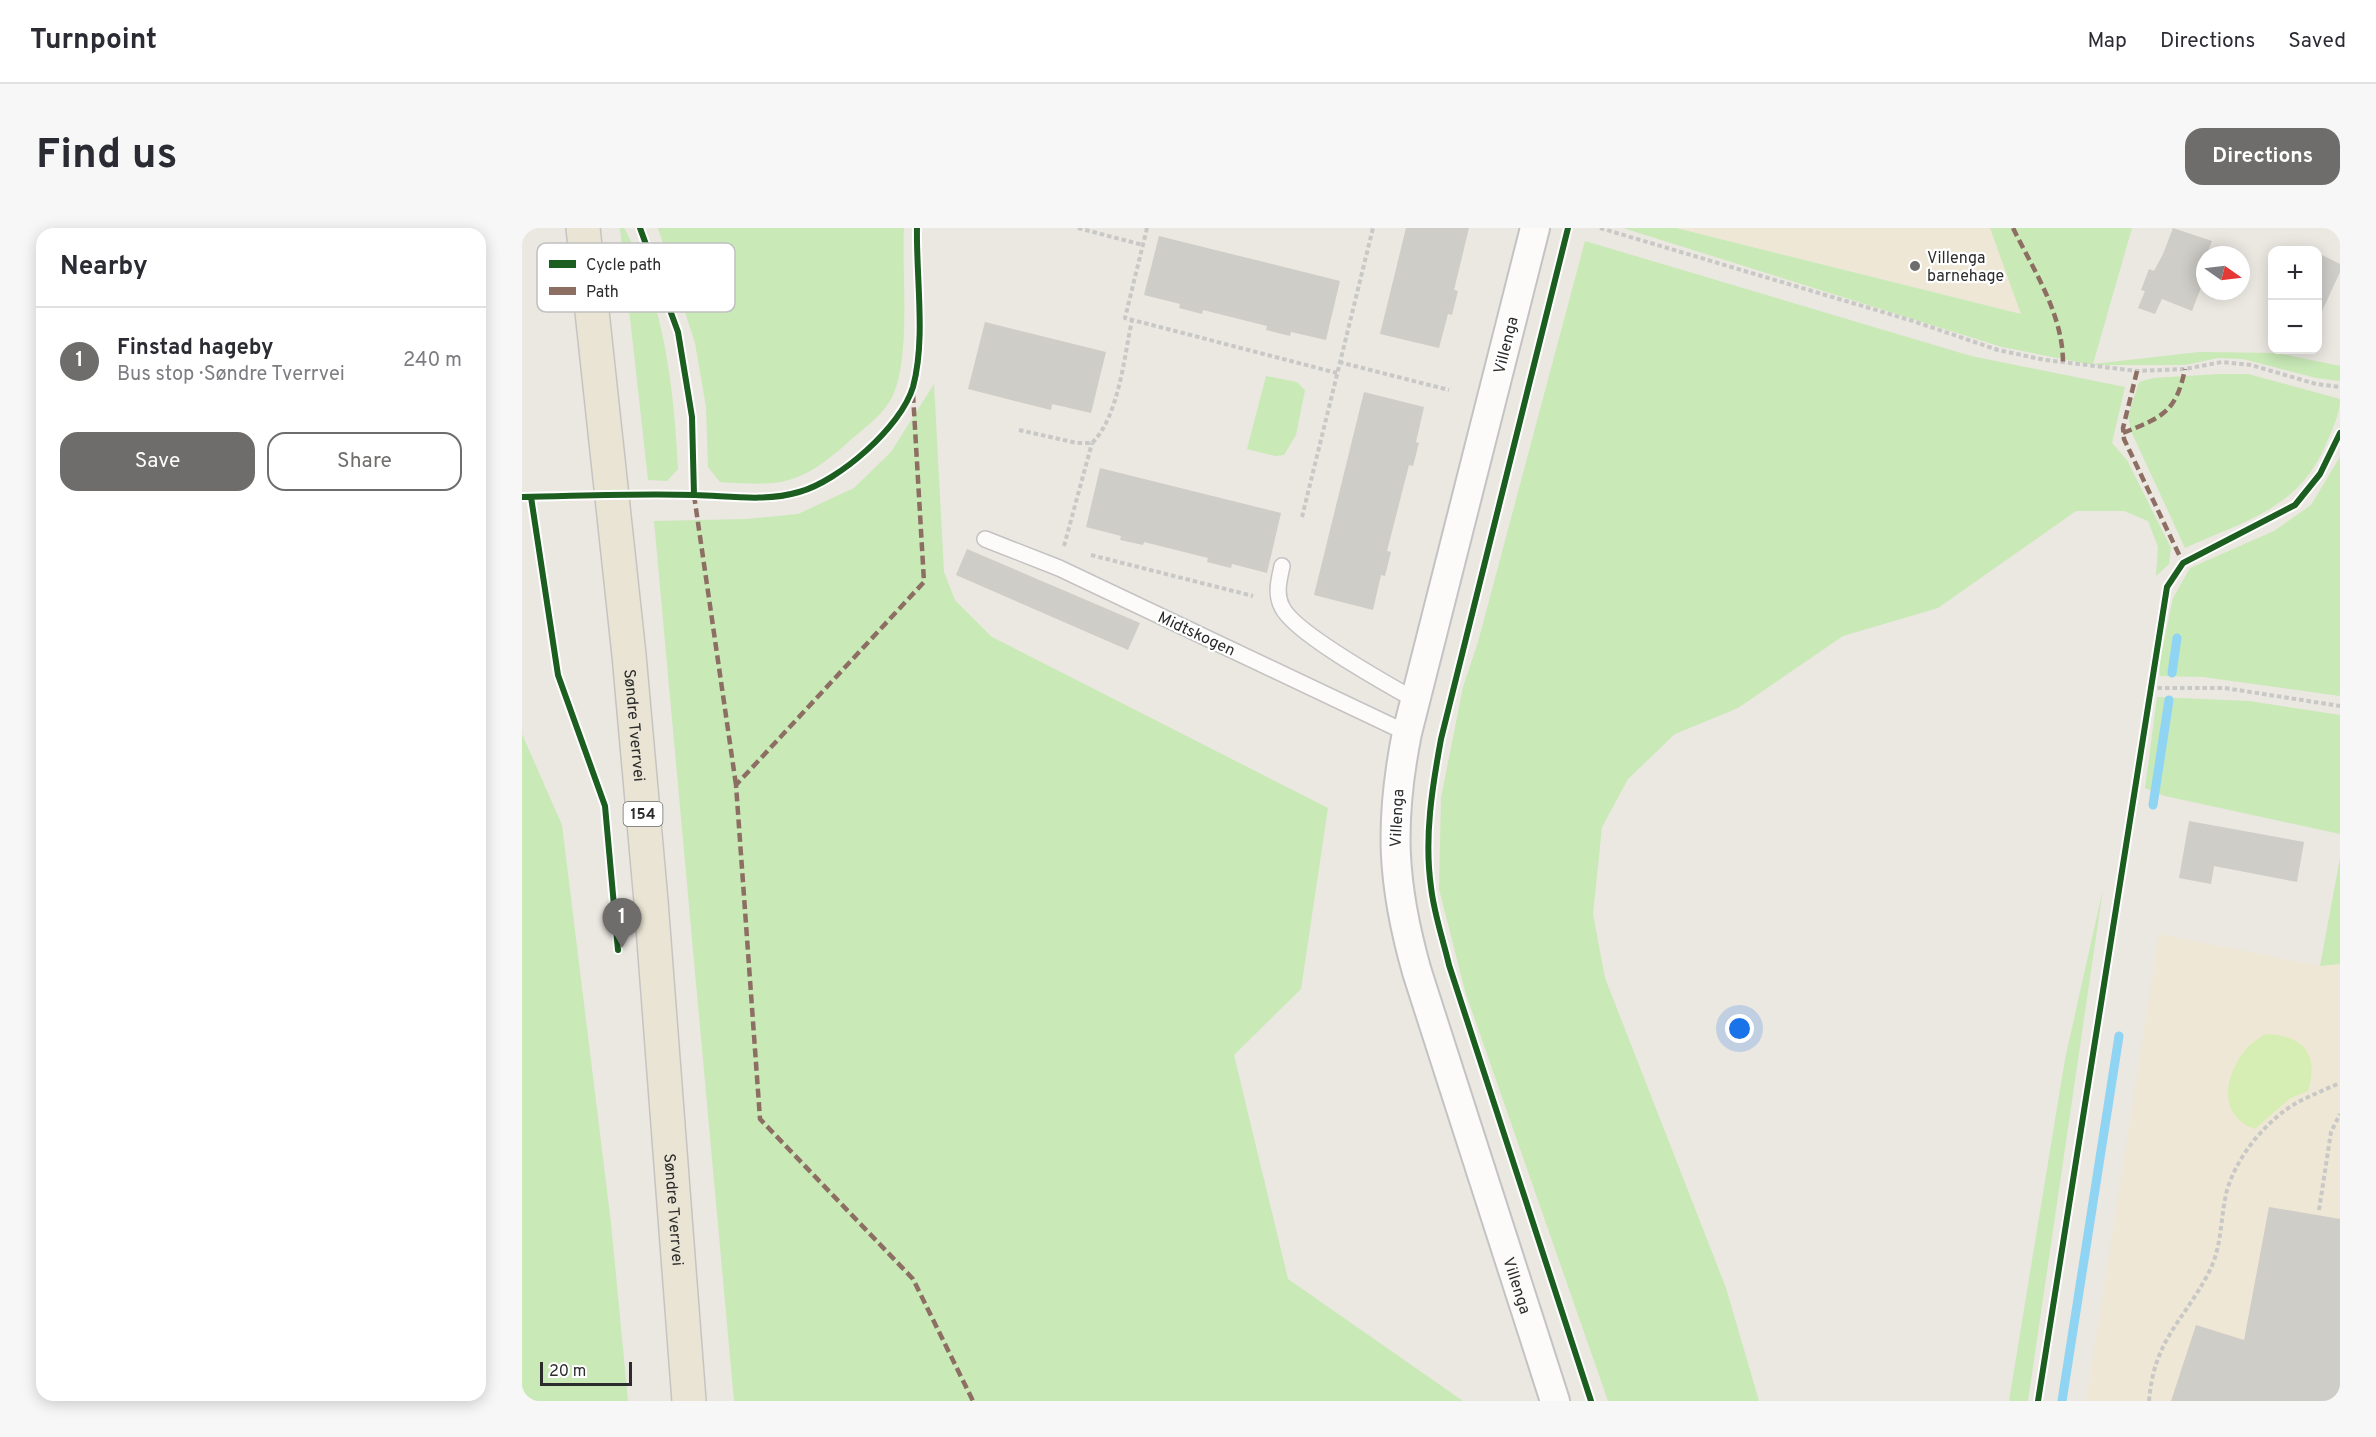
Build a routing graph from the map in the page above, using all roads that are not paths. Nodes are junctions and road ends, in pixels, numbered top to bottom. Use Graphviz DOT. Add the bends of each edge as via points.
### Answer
graph roads {
  1 [pos="583,228"];
  2 [pos="1535,228"];
  3 [pos="585,243"];
  4 [pos="592,312"];
  5 [pos="985,539"];
  6 [pos="1282,566"];
  7 [pos="1414,700"];
  8 [pos="1407,733"];
  9 [pos="689,1401"];
  10 [pos="1555,1401"];
  1 -- 3 [label="main road, Søndre Tverrvei / 154"];
  2 -- 7 [label="street, Villenga"];
  4 -- 9 [label="main road, Søndre Tverrvei / 154" via="636,737"];
  5 -- 8 [label="lane, Midtskogen" via="1059,568"];
  6 -- 7 [label="lane" via="1279,598 1291,620"];
  7 -- 8 [label="street, Villenga"];
  8 -- 10 [label="street, Villenga" via="1394,821 1402,918"];
}
